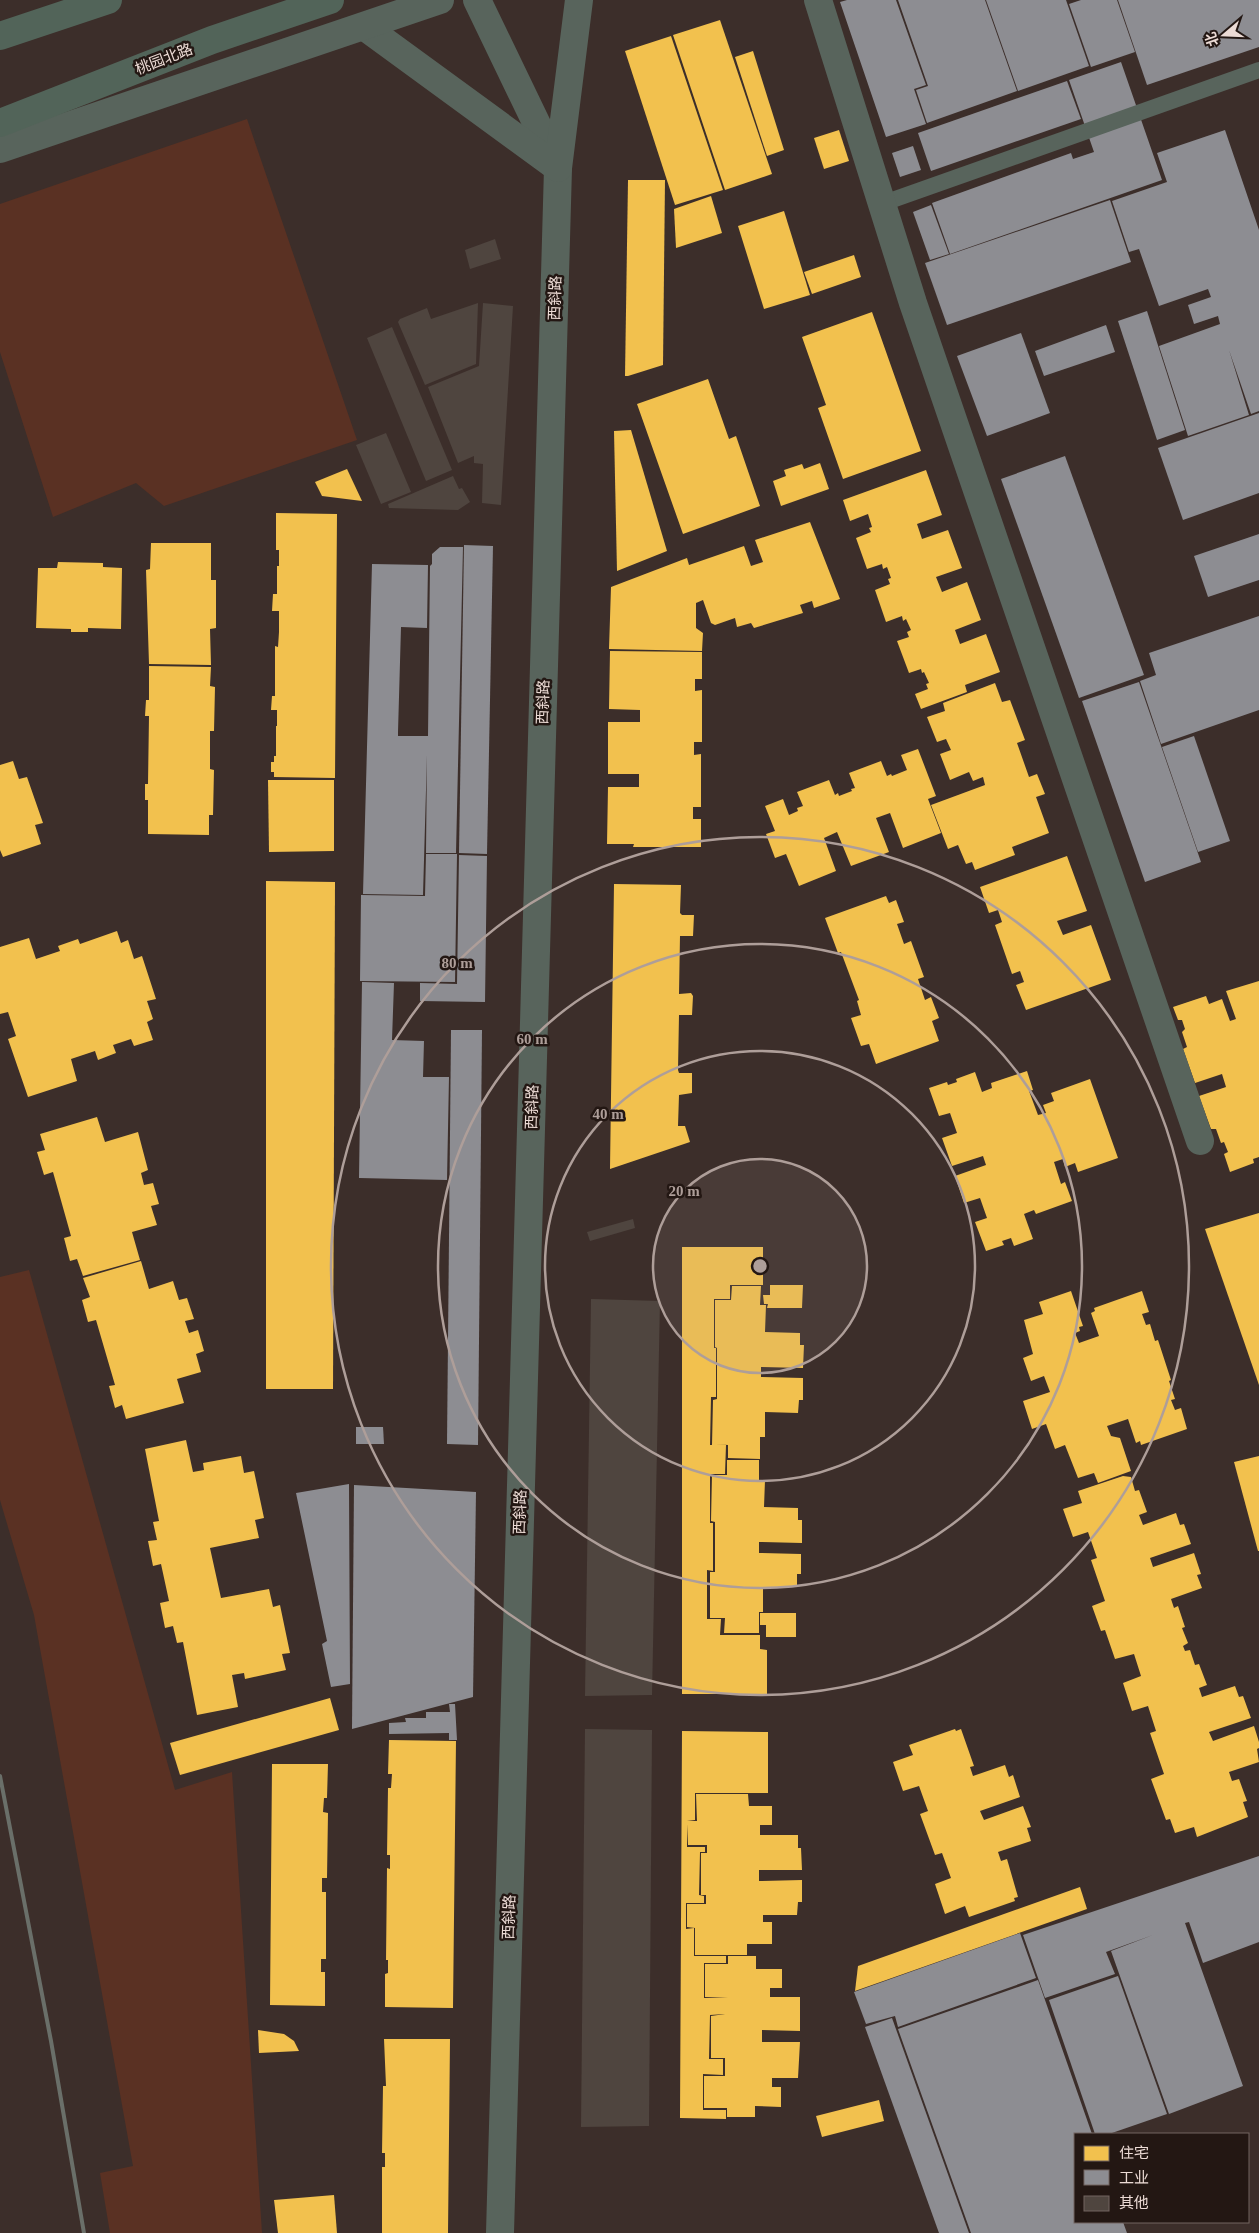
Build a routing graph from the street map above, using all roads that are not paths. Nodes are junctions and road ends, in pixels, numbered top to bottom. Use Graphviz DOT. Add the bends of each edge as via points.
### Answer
graph roads {
  1 [pos="108,0"];
  2 [pos="330,0"];
  3 [pos="440,0"];
  4 [pos="477,0"];
  5 [pos="579,0"];
  6 [pos="818,0"];
  7 [pos="365,26"];
  8 [pos="0,36"];
  9 [pos="1259,70"];
  10 [pos="0,123"];
  11 [pos="0,149"];
  12 [pos="558,168"];
  13 [pos="881,204"];
  14 [pos="1200,1141"];
  15 [pos="500,2233"];
  1 -- 8 [label="main road"];
  2 -- 10 [label="main road, 桃园北路" via="212,40"];
  3 -- 7 [label="street"];
  4 -- 12 [label="street, 西斜路"];
  5 -- 12 [label="street"];
  6 -- 13 [label="street"];
  7 -- 11 [label="street"];
  7 -- 12 [label="street"];
  9 -- 13 [label="lane"];
  12 -- 15 [label="street, 西斜路"];
  13 -- 14 [label="street" via="912,303"];
}
